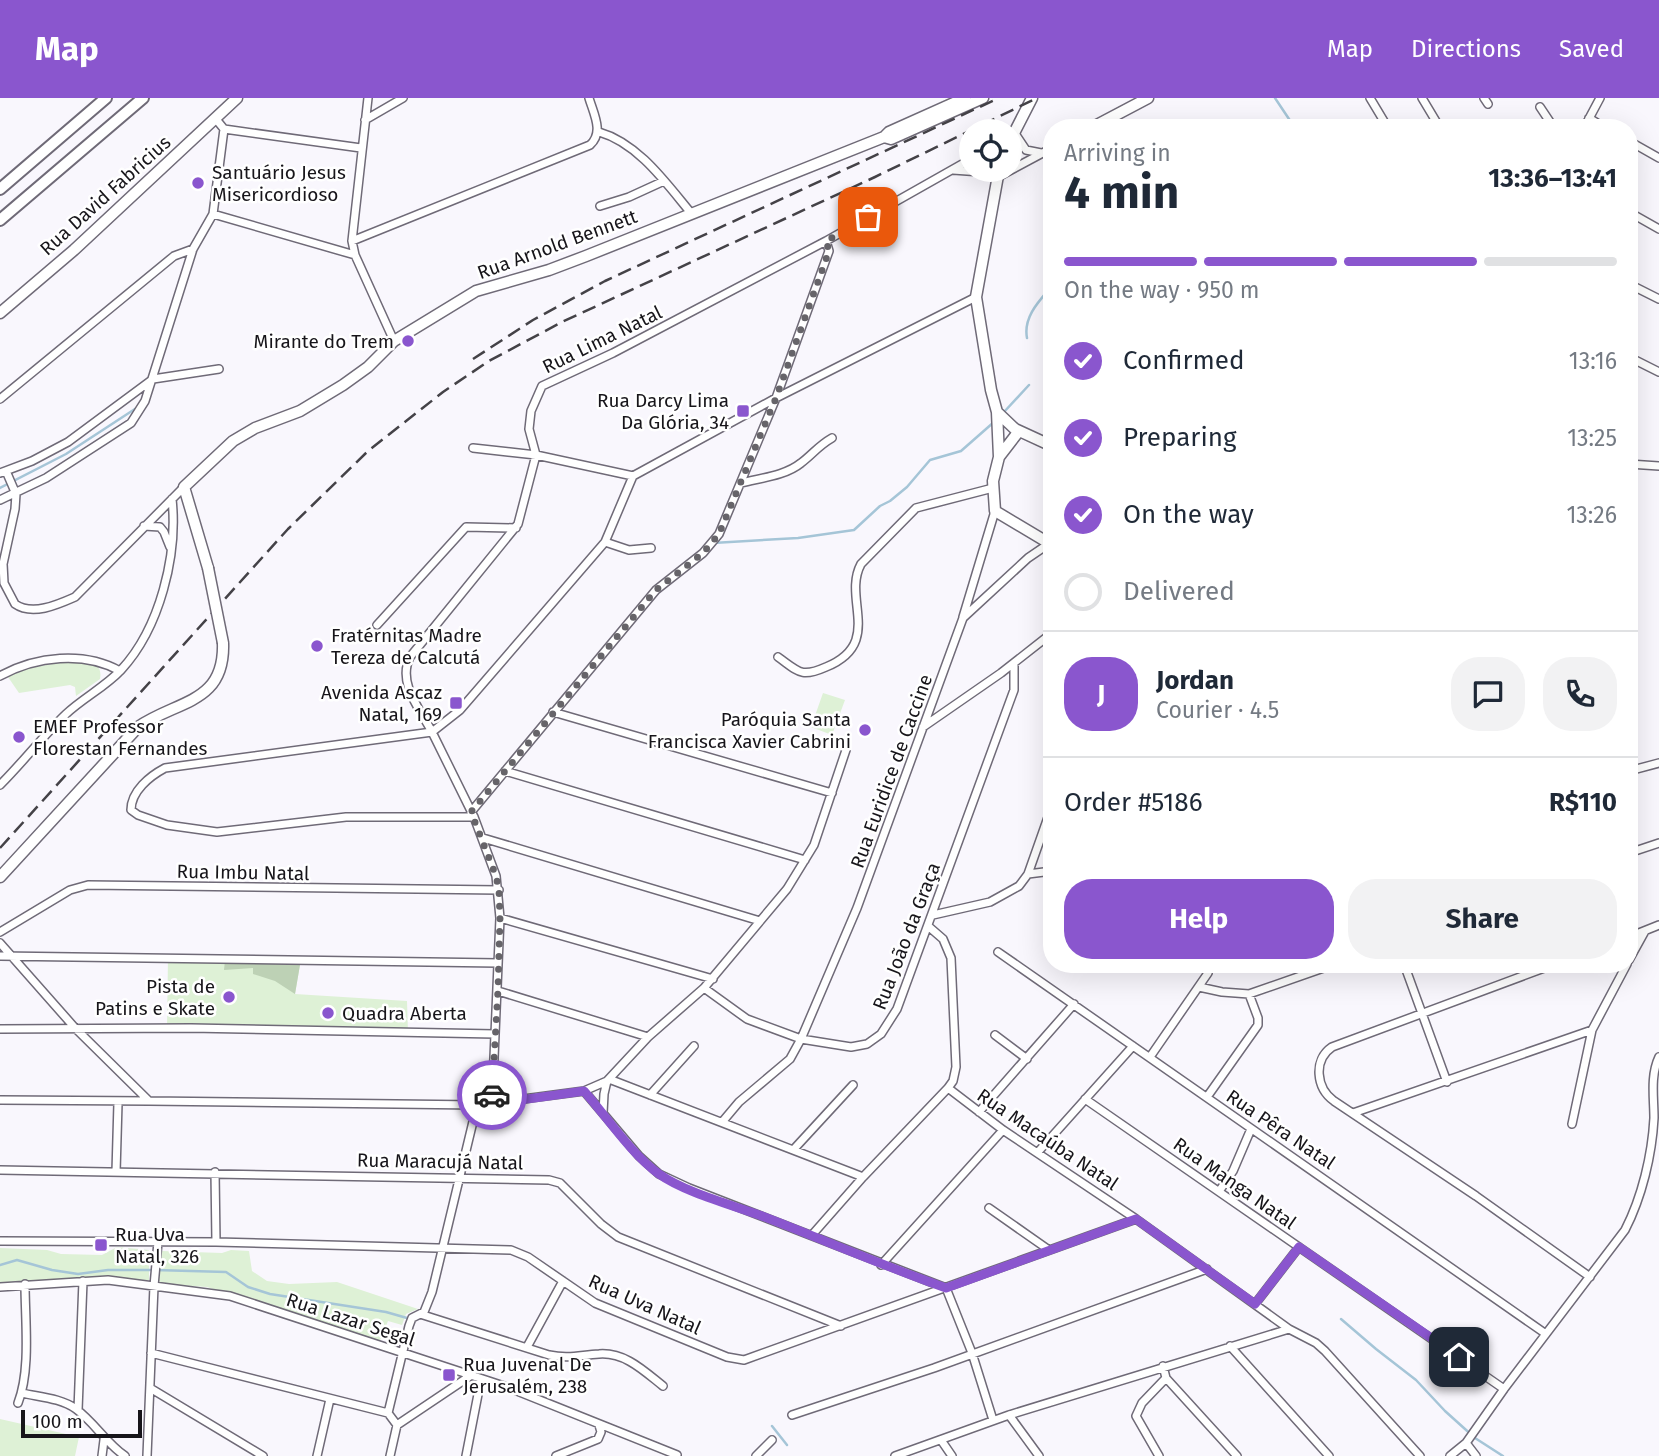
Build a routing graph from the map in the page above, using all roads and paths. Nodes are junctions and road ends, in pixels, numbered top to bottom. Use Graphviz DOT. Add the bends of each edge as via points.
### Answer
graph roads {
  1 [pos="106,98"];
  2 [pos="143,98"];
  3 [pos="237,98"];
  4 [pos="368,98"];
  5 [pos="403,98"];
  6 [pos="589,98"];
  7 [pos="965,98"];
  8 [pos="983,98"];
  9 [pos="1032,98"];
  10 [pos="1148,98"];
  11 [pos="1370,98"];
  12 [pos="1422,98"];
  13 [pos="1600,98"];
  14 [pos="1540,107"];
  15 [pos="215,118"];
  16 [pos="1589,118"];
  17 [pos="1021,119"];
  18 [pos="1109,119"];
  19 [pos="1383,119"];
  20 [pos="1435,119"];
  21 [pos="1548,119"];
  22 [pos="365,120"];
  23 [pos="224,129"];
  24 [pos="599,132"];
  25 [pos="884,137"];
  26 [pos="1638,146"];
  27 [pos="1022,147"];
  28 [pos="361,148"];
  29 [pos="1042,153"];
  30 [pos="1659,158"];
  31 [pos="1022,163"];
  32 [pos="959,166"];
  33 [pos="951,170"];
  34 [pos="959,171"];
  35 [pos="664,181"];
  36 [pos="997,182"];
  37 [pos="0,189"];
  38 [pos="600,206"];
  39 [pos="213,214"];
  40 [pos="691,214"];
  41 [pos="1638,217"];
  42 [pos="0,220"];
  43 [pos="1659,229"];
  44 [pos="352,240"];
  45 [pos="826,241"];
  46 [pos="193,249"];
  47 [pos="355,255"];
  48 [pos="1638,288"];
  49 [pos="976,297"];
  50 [pos="1659,299"];
  51 [pos="1,314"];
  52 [pos="394,341"];
  53 [pos="1638,362"];
  54 [pos="219,369"];
  55 [pos="1659,372"];
  56 [pos="153,379"];
  57 [pos="776,398"];
  58 [pos="0,399"];
  59 [pos="997,412"];
  60 [pos="1019,431"];
  61 [pos="832,438"];
  62 [pos="1043,442"];
  63 [pos="472,448"];
  64 [pos="537,455"];
  65 [pos="999,457"];
  66 [pos="1638,465"];
  67 [pos="1659,466"];
  68 [pos="5,474"];
  69 [pos="634,476"];
  70 [pos="741,484"];
  71 [pos="184,487"];
  72 [pos="992,488"];
  73 [pos="15,491"];
  74 [pos="172,499"];
  75 [pos="0,500"];
  76 [pos="995,511"];
  77 [pos="145,526"];
  78 [pos="516,528"];
  79 [pos="1043,539"];
  80 [pos="605,542"];
  81 [pos="170,548"];
  82 [pos="651,548"];
  83 [pos="1043,550"];
  84 [pos="963,618"];
  85 [pos="377,625"];
  86 [pos="1043,640"];
  87 [pos="778,657"];
  88 [pos="1014,663"];
  89 [pos="120,671"];
  90 [pos="0,676"];
  91 [pos="553,712"];
  92 [pos="923,727"];
  93 [pos="432,732"];
  94 [pos="846,750"];
  95 [pos="1659,763"];
  96 [pos="1638,769"];
  97 [pos="505,771"];
  98 [pos="0,785"];
  99 [pos="832,793"];
  100 [pos="473,814"];
  101 [pos="1043,832"];
  102 [pos="483,838"];
  103 [pos="1659,843"];
  104 [pos="1638,850"];
  105 [pos="805,860"];
  106 [pos="1043,872"];
  107 [pos="1028,874"];
  108 [pos="0,877"];
  109 [pos="499,890"];
  110 [pos="933,915"];
  111 [pos="500,918"];
  112 [pos="760,921"];
  113 [pos="1659,925"];
  114 [pos="928,926"];
  115 [pos="1645,930"];
  116 [pos="0,932"];
  117 [pos="1638,933"];
  118 [pos="0,943"];
  119 [pos="1638,943"];
  120 [pos="998,952"];
  121 [pos="0,956"];
  122 [pos="12,957"];
  123 [pos="498,962"];
  124 [pos="1208,973"];
  125 [pos="1308,973"];
  126 [pos="1407,973"];
  127 [pos="1531,973"];
  128 [pos="1622,973"];
  129 [pos="713,979"];
  130 [pos="1199,987"];
  131 [pos="704,988"];
  132 [pos="498,990"];
  133 [pos="1249,993"];
  134 [pos="1074,1004"];
  135 [pos="1422,1014"];
  136 [pos="75,1028"];
  137 [pos="0,1029"];
  138 [pos="1592,1030"];
  139 [pos="495,1034"];
  140 [pos="995,1035"];
  141 [pos="648,1037"];
  142 [pos="800,1039"];
  143 [pos="694,1046"];
  144 [pos="1133,1046"];
  145 [pos="1150,1057"];
  146 [pos="1659,1057"];
  147 [pos="1027,1059"];
  148 [pos="608,1080"];
  149 [pos="1447,1082"];
  150 [pos="853,1085"];
  151 [pos="948,1088"];
  152 [pos="584,1091"];
  153 [pos="650,1095"];
  154 [pos="1207,1097"];
  155 [pos="1085,1099"];
  156 [pos="0,1100"];
  157 [pos="149,1101"];
  158 [pos="118,1102"];
  159 [pos="492,1104"];
  160 [pos="477,1105"];
  161 [pos="979,1112"];
  162 [pos="603,1113"];
  163 [pos="1353,1113"];
  164 [pos="1656,1118"];
  165 [pos="723,1121"];
  166 [pos="1572,1124"];
  167 [pos="1251,1129"];
  168 [pos="1003,1130"];
  169 [pos="793,1149"];
  170 [pos="1038,1152"];
  171 [pos="0,1170"];
  172 [pos="116,1172"];
  173 [pos="215,1172"];
  174 [pos="863,1177"];
  175 [pos="459,1178"];
  176 [pos="1220,1190"];
  177 [pos="989,1208"];
  178 [pos="1136,1219"];
  179 [pos="812,1235"];
  180 [pos="0,1241"];
  181 [pos="216,1242"];
  182 [pos="158,1243"];
  183 [pos="443,1247"];
  184 [pos="1299,1247"];
  185 [pos="1049,1251"];
  186 [pos="881,1265"];
  187 [pos="1207,1269"];
  188 [pos="1590,1277"];
  189 [pos="83,1281"];
  190 [pos="563,1281"];
  191 [pos="154,1283"];
  192 [pos="25,1284"];
  193 [pos="0,1287"];
  194 [pos="946,1288"];
  195 [pos="1255,1304"];
  196 [pos="420,1314"];
  197 [pos="841,1326"];
  198 [pos="1289,1329"];
  199 [pos="1546,1334"];
  200 [pos="1230,1346"];
  201 [pos="527,1347"];
  202 [pos="151,1353"];
  203 [pos="403,1353"];
  204 [pos="972,1353"];
  205 [pos="1163,1366"];
  206 [pos="470,1376"];
  207 [pos="1166,1378"];
  208 [pos="481,1379"];
  209 [pos="663,1386"];
  210 [pos="150,1388"];
  211 [pos="1504,1388"];
  212 [pos="22,1393"];
  213 [pos="330,1399"];
  214 [pos="18,1403"];
  215 [pos="78,1410"];
  216 [pos="388,1413"];
  217 [pos="792,1415"];
  218 [pos="1009,1415"];
  219 [pos="993,1420"];
  220 [pos="397,1425"];
  221 [pos="599,1425"];
  222 [pos="104,1440"];
  223 [pos="772,1440"];
  224 [pos="941,1440"];
  225 [pos="1468,1440"];
  226 [pos="677,1455"];
  227 [pos="102,1456"];
  228 [pos="125,1456"];
  229 [pos="147,1456"];
  230 [pos="263,1456"];
  231 [pos="317,1456"];
  232 [pos="390,1456"];
  233 [pos="466,1456"];
  234 [pos="556,1456"];
  235 [pos="756,1456"];
  236 [pos="895,1456"];
  237 [pos="953,1456"];
  238 [pos="1039,1456"];
  239 [pos="1160,1456"];
  240 [pos="1237,1456"];
  241 [pos="1329,1456"];
  242 [pos="1420,1456"];
  243 [pos="1450,1456"];
  244 [pos="1476,1456"];
  1 -- 37 [label="main road"];
  2 -- 42 [label="main road"];
  3 -- 15 [label="street, Rua David Fabricius"];
  4 -- 22 [label="street"];
  5 -- 22 [label="street"];
  6 -- 24 [label="street"];
  7 -- 25 [label="street, Rua Arnold Bennett"];
  8 -- 25 [label="street, Rua Arnold Bennett" via="891,139"];
  9 -- 17 [label="street"];
  10 -- 18 [label="street"];
  11 -- 19 [label="street"];
  12 -- 20 [label="street"];
  13 -- 16 [label="street"];
  14 -- 21 [label="street"];
  15 -- 23 [label="street"];
  15 -- 51 [label="street, Rua David Fabricius"];
  22 -- 28 [label="street"];
  23 -- 28 [label="street"];
  23 -- 39 [label="street"];
  24 -- 35 [label="street" via="636,153"];
  24 -- 44 [label="street" via="590,145"];
  25 -- 40 [label="street, Rua Arnold Bennett"];
  26 -- 30 [label="street"];
  27 -- 29 [label="street"];
  28 -- 44 [label="street"];
  29 -- 31 [label="street"];
  32 -- 33 [label="street, Rua Lima Natal"];
  33 -- 34 [label="street"];
  33 -- 45 [label="street, Rua Lima Natal"];
  35 -- 38 [label="street"];
  35 -- 40 [label="street"];
  36 -- 49 [label="street"];
  39 -- 46 [label="street"];
  39 -- 47 [label="street"];
  40 -- 52 [label="street, Rua Arnold Bennett" via="549,270 476,291"];
  41 -- 43 [label="street"];
  44 -- 47 [label="street"];
  45 -- 57 [label="street" via="829,251"];
  45 -- 64 [label="street, Rua Lima Natal" via="542,386 529,429"];
  46 -- 56 [label="street"];
  46 -- 58 [label="street" via="174,256"];
  47 -- 52 [label="street"];
  48 -- 50 [label="street"];
  49 -- 57 [label="street"];
  49 -- 59 [label="street"];
  52 -- 71 [label="street, Rua Arnold Bennett" via="343,385 300,411 233,441"];
  53 -- 55 [label="street"];
  54 -- 56 [label="street"];
  56 -- 68 [label="street" via="68,442"];
  56 -- 73 [label="street" via="131,423 46,478"];
  57 -- 69 [label="street"];
  57 -- 70 [label="street"];
  59 -- 60 [label="street"];
  59 -- 65 [label="street"];
  60 -- 62 [label="street"];
  60 -- 65 [label="street"];
  61 -- 70 [label="street" via="800,464"];
  63 -- 64 [label="street"];
  64 -- 69 [label="street"];
  64 -- 78 [label="street, Rua Lima Natal"];
  65 -- 72 [label="street"];
  66 -- 67 [label="street"];
  68 -- 73 [label="street"];
  69 -- 80 [label="street"];
  70 -- 91 [label="street" via="713,543 656,590"];
  71 -- 74 [label="street, Rua Arnold Bennett"];
  71 -- 108 [label="street, bridge" via="208,568 223,643 219,674 192,701 138,726"];
  72 -- 76 [label="street"];
  72 -- 87 [label="street" via="916,508 861,564 856,574 859,634 847,653 809,675"];
  73 -- 75 [label="street"];
  73 -- 77 [label="street, Rua Arnold Bennett" via="4,583 21,608 39,609 75,597"];
  74 -- 77 [label="street, Rua Arnold Bennett"];
  74 -- 81 [label="street"];
  76 -- 79 [label="street"];
  76 -- 84 [label="street"];
  77 -- 81 [label="street" via="160,527"];
  78 -- 85 [label="street" via="466,527"];
  78 -- 93 [label="street, Rua Lima Natal" via="406,666 407,685"];
  80 -- 82 [label="street" via="629,550"];
  80 -- 93 [label="street" via="460,710"];
  81 -- 89 [label="street" via="158,611 144,640"];
  83 -- 84 [label="street, Rua Euridice de Caccine"];
  84 -- 92 [label="street, Rua Euridice de Caccine"];
  86 -- 88 [label="street"];
  88 -- 92 [label="street"];
  88 -- 110 [label="street, Rua João da Graça" via="1014,690"];
  89 -- 90 [label="street" via="104,662 75,658 22,665"];
  89 -- 98 [label="street" via="67,713"];
  91 -- 97 [label="street"];
  91 -- 99 [label="street"];
  92 -- 142 [label="street, Rua Euridice de Caccine" via="857,908"];
  93 -- 100 [label="street, Rua Lima Natal"];
  93 -- 100 [label="street" via="165,768 136,792 131,810 167,825 217,832 346,817"];
  94 -- 99 [label="street"];
  95 -- 96 [label="street"];
  97 -- 100 [label="street"];
  97 -- 105 [label="street"];
  99 -- 105 [label="street"];
  100 -- 102 [label="street, Rua Lima Natal"];
  101 -- 107 [label="street"];
  102 -- 109 [label="street, Rua Lima Natal"];
  102 -- 112 [label="street"];
  103 -- 104 [label="street"];
  105 -- 112 [label="street"];
  106 -- 107 [label="street"];
  107 -- 110 [label="street" via="1019,886 990,902"];
  109 -- 111 [label="street, Rua Lima Natal"];
  109 -- 116 [label="street, Rua Imbu Natal" via="88,886 70,890"];
  110 -- 114 [label="street, Rua João da Graça"];
  111 -- 123 [label="street, Rua Lima Natal"];
  111 -- 129 [label="street"];
  112 -- 129 [label="street"];
  113 -- 115 [label="street"];
  114 -- 142 [label="street, Rua João da Graça" via="897,1009 881,1034 859,1046"];
  114 -- 151 [label="street" via="943,939 951,958 956,1067"];
  115 -- 117 [label="street"];
  115 -- 119 [label="street"];
  118 -- 122 [label="street"];
  120 -- 134 [label="street, Rua Pêra Natal"];
  121 -- 122 [label="street"];
  122 -- 123 [label="street"];
  122 -- 136 [label="street"];
  123 -- 132 [label="street, Rua Lima Natal"];
  124 -- 130 [label="street"];
  125 -- 133 [label="street"];
  126 -- 135 [label="street"];
  127 -- 135 [label="street"];
  128 -- 138 [label="street"];
  129 -- 131 [label="street"];
  130 -- 133 [label="street"];
  130 -- 145 [label="street"];
  131 -- 141 [label="street"];
  131 -- 142 [label="street, Rua João da Graça" via="747,1019"];
  132 -- 139 [label="street, Rua Lima Natal"];
  132 -- 141 [label="street"];
  133 -- 154 [label="street" via="1259,1022"];
  134 -- 144 [label="street, Rua Pêra Natal"];
  134 -- 147 [label="street"];
  135 -- 149 [label="street"];
  135 -- 163 [label="street" via="1332,1047 1324,1055 1319,1070 1326,1096"];
  136 -- 137 [label="street"];
  136 -- 139 [label="street"];
  136 -- 157 [label="street"];
  138 -- 149 [label="street"];
  138 -- 166 [label="street"];
  139 -- 159 [label="street, Rua Lima Natal"];
  140 -- 147 [label="street"];
  141 -- 148 [label="street"];
  142 -- 165 [label="street, Rua Euridice de Caccine" via="790,1059"];
  143 -- 153 [label="street"];
  144 -- 145 [label="street, Rua Pêra Natal"];
  144 -- 155 [label="street"];
  145 -- 154 [label="street, Rua Pêra Natal"];
  146 -- 164 [label="street" via="1654,1079"];
  147 -- 161 [label="street"];
  148 -- 152 [label="street"];
  148 -- 153 [label="street"];
  148 -- 162 [label="street"];
  149 -- 163 [label="street"];
  150 -- 169 [label="street"];
  151 -- 161 [label="street, Rua Macaúba Natal"];
  151 -- 174 [label="street"];
  152 -- 159 [label="street"];
  152 -- 162 [label="street"];
  153 -- 165 [label="street"];
  154 -- 167 [label="street, Rua Pêra Natal"];
  155 -- 170 [label="street"];
  155 -- 176 [label="street, Rua Manga Natal"];
  156 -- 158 [label="street"];
  157 -- 158 [label="street"];
  157 -- 160 [label="street"];
  158 -- 172 [label="street"];
  159 -- 160 [label="street"];
  160 -- 175 [label="street"];
  161 -- 168 [label="street, Rua Macaúba Natal"];
  162 -- 179 [label="street" via="659,1174"];
  163 -- 188 [label="street"];
  164 -- 188 [label="street" via="1637,1204 1625,1230"];
  165 -- 169 [label="street"];
  167 -- 176 [label="street"];
  167 -- 199 [label="street, Rua Pêra Natal"];
  168 -- 170 [label="street, Rua Macaúba Natal"];
  168 -- 186 [label="street"];
  169 -- 174 [label="street"];
  170 -- 178 [label="street, Rua Macaúba Natal"];
  171 -- 172 [label="street, Rua Maracujá Natal"];
  172 -- 173 [label="street, Rua Maracujá Natal"];
  173 -- 175 [label="street, Rua Maracujá Natal"];
  173 -- 181 [label="street"];
  174 -- 179 [label="street"];
  175 -- 183 [label="street"];
  175 -- 197 [label="street, Rua Maracujá Natal" via="556,1181 618,1237"];
  176 -- 184 [label="street, Rua Manga Natal"];
  177 -- 185 [label="street"];
  178 -- 185 [label="street, Rua Uva Natal"];
  178 -- 187 [label="street, Rua Macaúba Natal"];
  179 -- 186 [label="street"];
  180 -- 182 [label="street, Rua Uva Natal"];
  181 -- 182 [label="street, Rua Uva Natal"];
  181 -- 183 [label="street, Rua Uva Natal"];
  182 -- 191 [label="street"];
  183 -- 190 [label="street, Rua Uva Natal" via="511,1250"];
  183 -- 196 [label="street" via="428,1306"];
  184 -- 195 [label="street"];
  184 -- 211 [label="street, Rua Manga Natal"];
  185 -- 194 [label="street, Rua Uva Natal"];
  186 -- 194 [label="street"];
  187 -- 195 [label="street, Rua Macaúba Natal"];
  187 -- 204 [label="street"];
  188 -- 199 [label="street"];
  189 -- 191 [label="street, Rua Lazar Segal"];
  189 -- 192 [label="street, Rua Lazar Segal"];
  189 -- 215 [label="street"];
  190 -- 197 [label="street, Rua Uva Natal" via="595,1303 737,1359"];
  190 -- 201 [label="street"];
  191 -- 202 [label="street"];
  191 -- 203 [label="street, Rua Lazar Segal" via="230,1296"];
  192 -- 193 [label="street, Rua Lazar Segal"];
  192 -- 212 [label="street"];
  194 -- 197 [label="street, Rua Uva Natal"];
  194 -- 204 [label="street"];
  195 -- 198 [label="street, Rua Macaúba Natal"];
  196 -- 201 [label="street"];
  196 -- 203 [label="street" via="412,1318"];
  198 -- 200 [label="street"];
  198 -- 242 [label="street, Rua Macaúba Natal" via="1325,1351"];
  199 -- 211 [label="street"];
  200 -- 205 [label="street"];
  200 -- 241 [label="street"];
  201 -- 209 [label="street" via="567,1359 614,1354"];
  202 -- 210 [label="street"];
  202 -- 213 [label="street"];
  203 -- 206 [label="street, Rua Lazar Segal"];
  203 -- 216 [label="street"];
  204 -- 217 [label="street"];
  204 -- 219 [label="street"];
  205 -- 207 [label="street"];
  205 -- 218 [label="street"];
  206 -- 208 [label="street, Rua Lazar Segal"];
  206 -- 220 [label="street"];
  207 -- 239 [label="street" via="1136,1416"];
  207 -- 240 [label="street"];
  208 -- 221 [label="street, Rua Lazar Segal"];
  208 -- 233 [label="street"];
  210 -- 229 [label="street"];
  210 -- 230 [label="street"];
  211 -- 225 [label="street"];
  212 -- 214 [label="street"];
  212 -- 215 [label="street"];
  213 -- 216 [label="street"];
  213 -- 231 [label="street"];
  215 -- 222 [label="street"];
  216 -- 220 [label="street"];
  218 -- 219 [label="street"];
  218 -- 238 [label="street"];
  219 -- 224 [label="street"];
  220 -- 232 [label="street"];
  221 -- 226 [label="street, Rua Lazar Segal"];
  221 -- 234 [label="street" via="598,1439"];
  222 -- 227 [label="street"];
  222 -- 228 [label="street"];
  223 -- 235 [label="street"];
  224 -- 236 [label="street"];
  224 -- 237 [label="street"];
  225 -- 243 [label="street"];
  225 -- 244 [label="street"];
}
